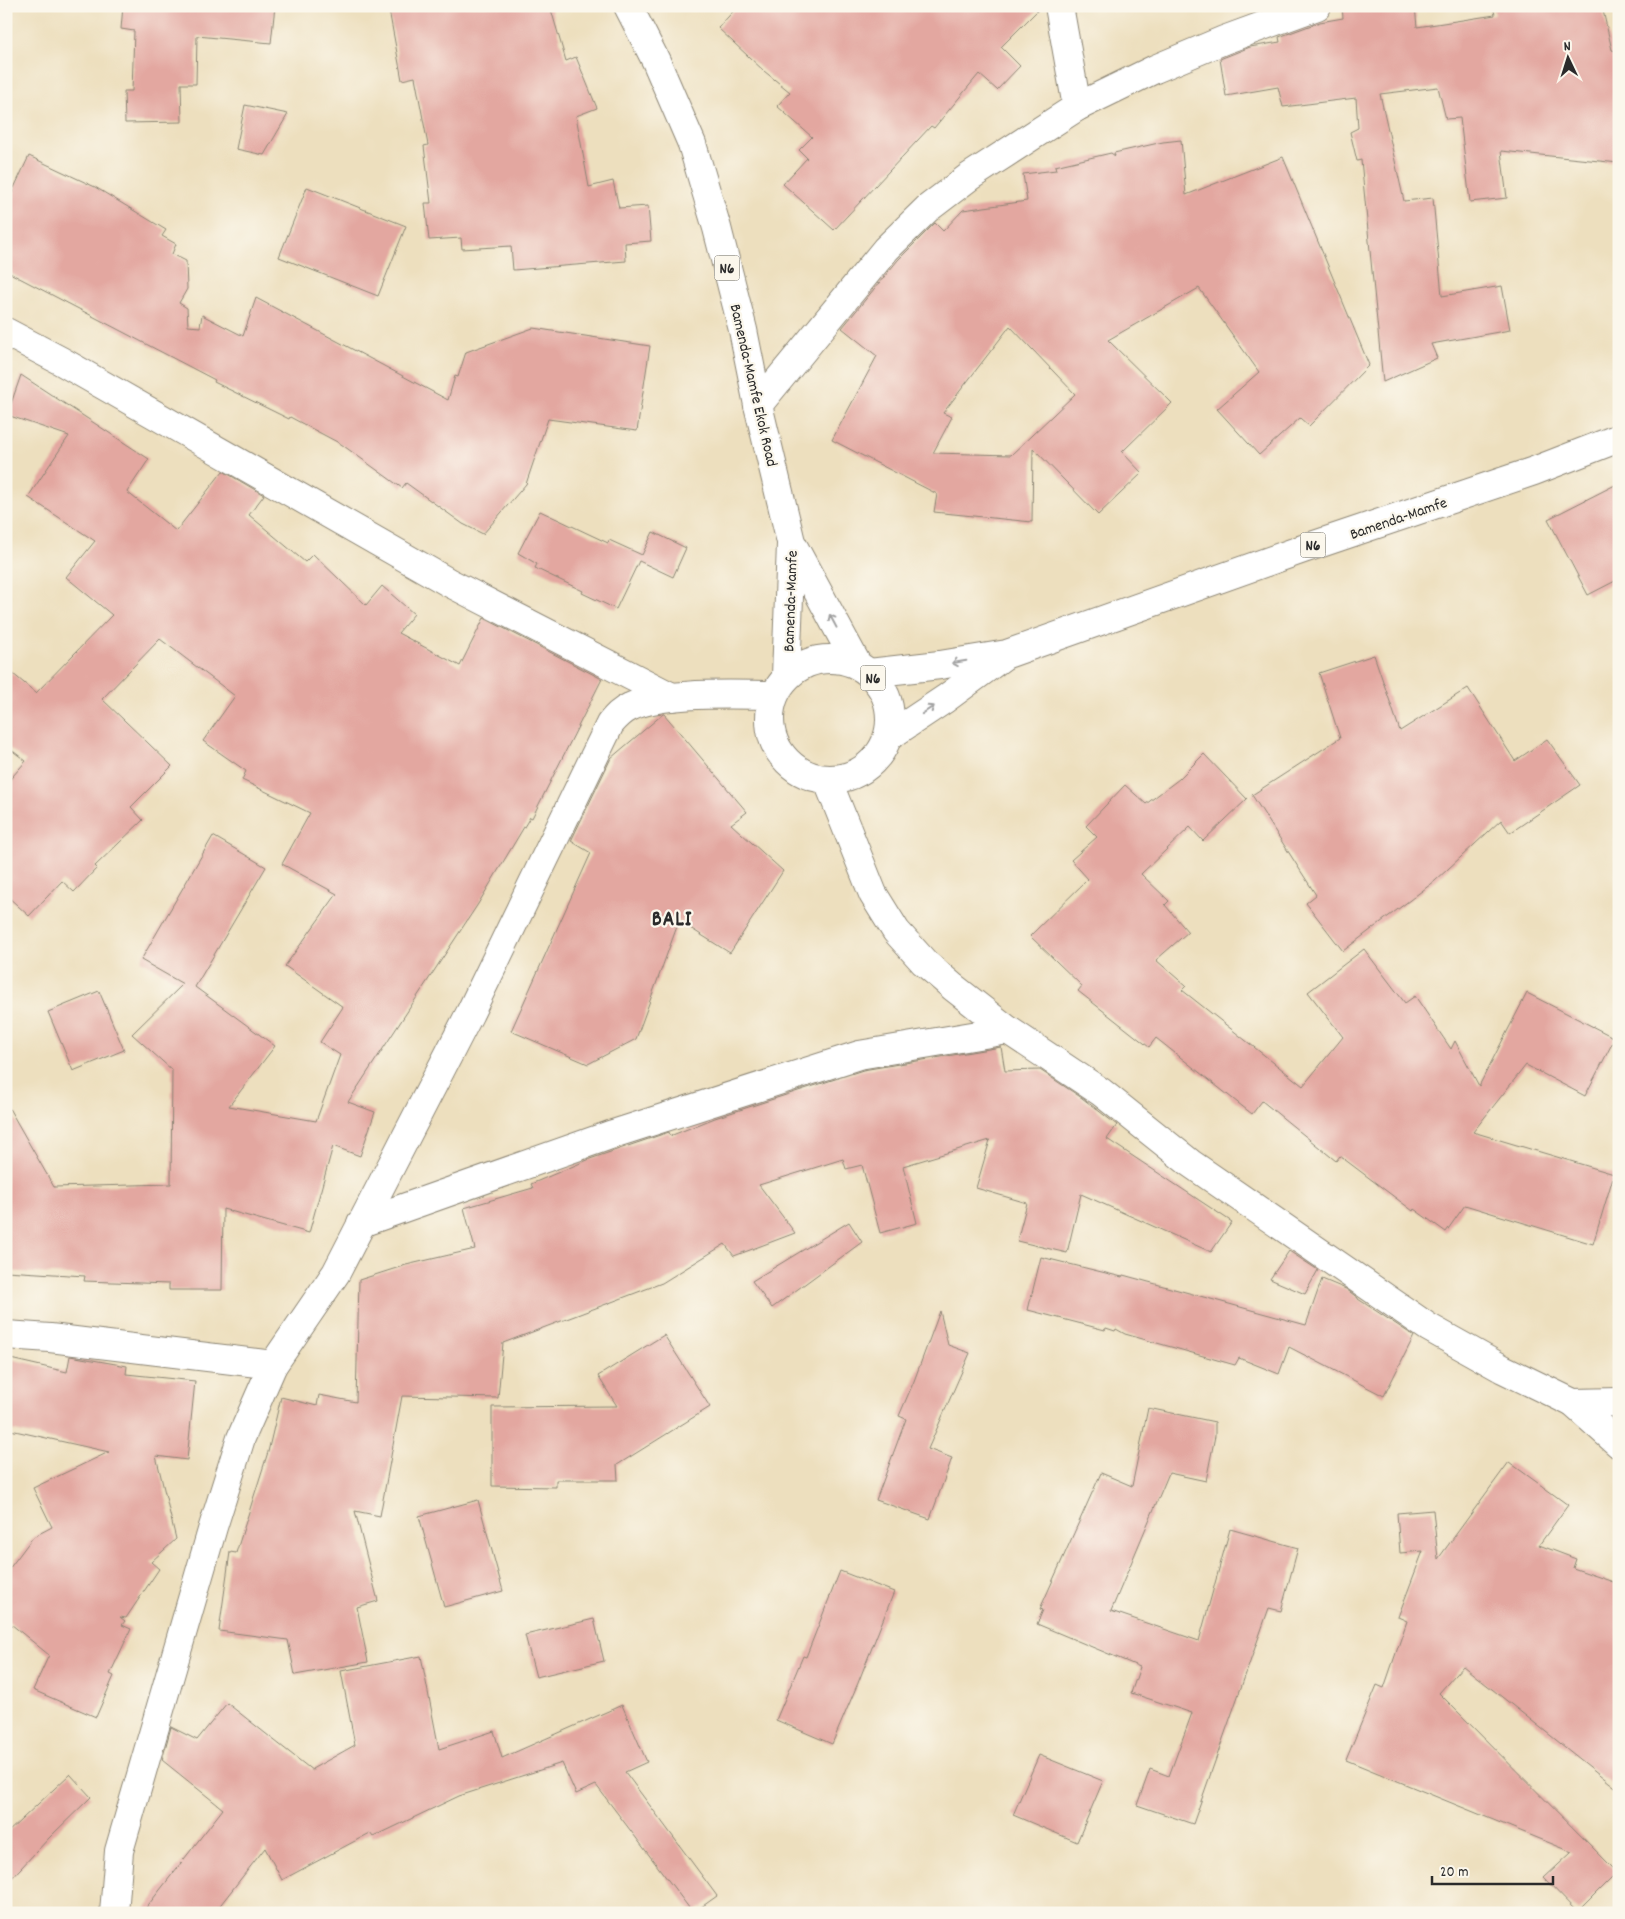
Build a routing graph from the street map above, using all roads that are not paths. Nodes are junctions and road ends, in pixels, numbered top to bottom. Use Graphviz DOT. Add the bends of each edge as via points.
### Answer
graph roads {
  1 [pos="628,6"];
  2 [pos="1058,6"];
  3 [pos="1317,6"];
  4 [pos="1077,107"];
  5 [pos="6,332"];
  6 [pos="758,405"];
  7 [pos="1619,438"];
  8 [pos="791,542"];
  9 [pos="1007,654"];
  10 [pos="863,669"];
  11 [pos="780,686"];
  12 [pos="672,697"];
  13 [pos="888,737"];
  14 [pos="827,779"];
  15 [pos="1008,1030"];
  16 [pos="361,1223"];
  17 [pos="6,1335"];
  18 [pos="273,1365"];
  19 [pos="1619,1402"];
  20 [pos="1573,1403"];
  21 [pos="1619,1444"];
  22 [pos="114,1913"];
  1 -- 6 [label="main road, Bamenda-Mamfe Ekok Road / N6" via="692,144 743,330"];
  2 -- 4 [label="main road"];
  3 -- 4 [label="main road" via="1198,50"];
  4 -- 6 [label="main road" via="969,177 927,209 886,249"];
  5 -- 12 [label="main road" via="70,365 448,582"];
  6 -- 8 [label="main road, Bamenda-Mamfe Ekok Road / N6"];
  7 -- 9 [label="main road, Bamenda-Mamfe / N6" via="1534,471"];
  10 -- 8 [label="main road, Bamenda-Mamfe / N6, one-way"];
  8 -- 11 [label="main road, Bamenda-Mamfe / N6"];
  9 -- 10 [label="main road, Bamenda-Mamfe / N6, one-way" via="940,665"];
  13 -- 9 [label="main road, Bamenda-Mamfe / N6, one-way"];
  10 -- 11 [label="main road, Bamenda-Mamfe / N6" via="832,658 807,662"];
  10 -- 13 [label="main road, Bamenda-Mamfe / N6" via="884,691 890,714"];
  11 -- 12 [label="main road"];
  11 -- 14 [label="main road, Bamenda-Mamfe / N6" via="769,718 774,741 786,760 805,774"];
  12 -- 16 [label="main road" via="631,706 610,724 470,1013"];
  13 -- 14 [label="main road, Bamenda-Mamfe / N6" via="875,759 853,774"];
  14 -- 15 [label="main road" via="873,894 896,931 924,962"];
  15 -- 16 [label="main road" via="859,1055 613,1134"];
  15 -- 20 [label="main road" via="1101,1092 1190,1163 1428,1327"];
  16 -- 18 [label="main road" via="336,1272"];
  17 -- 18 [label="main road"];
  18 -- 22 [label="main road" via="239,1447 140,1777 119,1851"];
  19 -- 20 [label="main road"];
  20 -- 21 [label="main road"];
}
